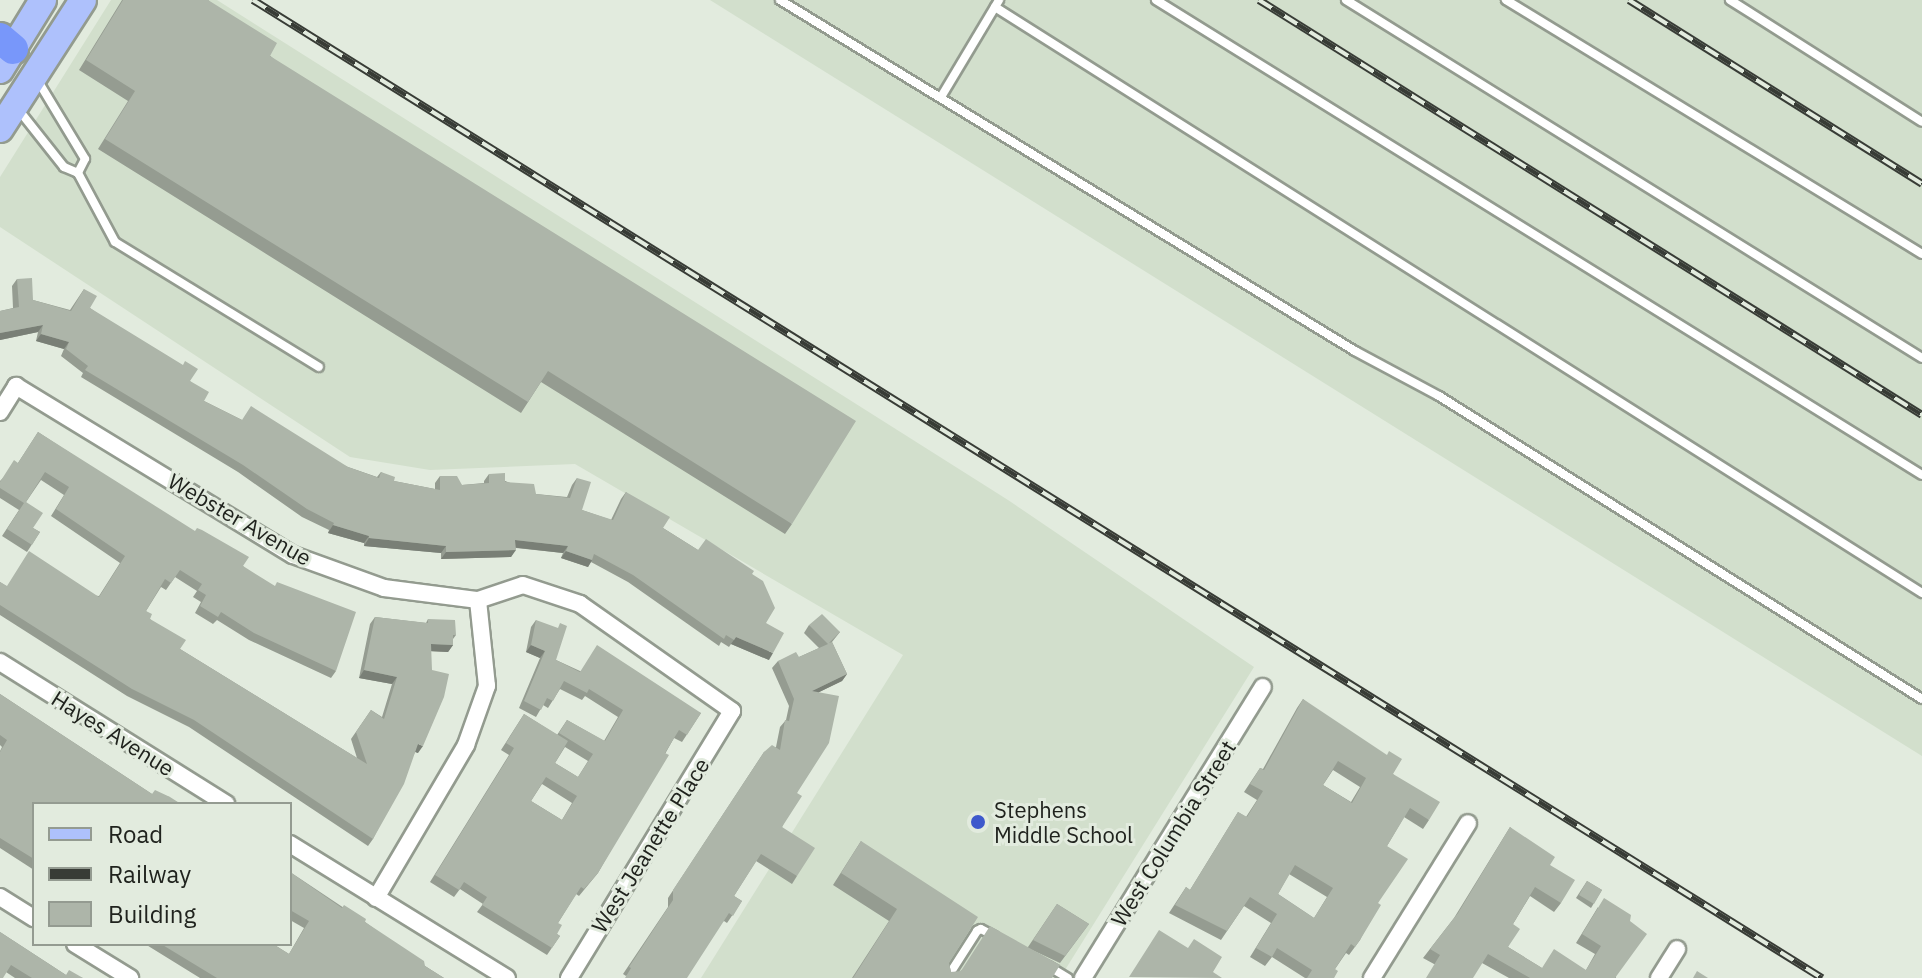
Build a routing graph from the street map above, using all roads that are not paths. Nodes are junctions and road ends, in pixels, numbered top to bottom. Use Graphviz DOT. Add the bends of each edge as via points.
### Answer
graph roads {
  1 [pos="43,0"];
  2 [pos="83,0"];
  3 [pos="780,0"];
  4 [pos="1156,0"];
  5 [pos="1346,0"];
  6 [pos="1506,0"];
  7 [pos="1730,0"];
  8 [pos="997,4"];
  9 [pos="4,52"];
  10 [pos="35,76"];
  11 [pos="941,97"];
  12 [pos="8,98"];
  13 [pos="1922,122"];
  14 [pos="0,129"];
  15 [pos="78,173"];
  16 [pos="1922,254"];
  17 [pos="1922,358"];
  18 [pos="319,367"];
  19 [pos="0,412"];
  20 [pos="1922,475"];
  21 [pos="1922,593"];
  22 [pos="478,600"];
  23 [pos="0,662"];
  24 [pos="1263,687"];
  25 [pos="1922,699"];
  26 [pos="732,711"];
  27 [pos="223,802"];
  28 [pos="1468,823"];
  29 [pos="292,845"];
  30 [pos="0,897"];
  31 [pos="376,898"];
  32 [pos="32,917"];
  33 [pos="1004,942"];
  34 [pos="78,946"];
  35 [pos="1677,949"];
  36 [pos="1042,963"];
  37 [pos="130,978"];
  38 [pos="507,978"];
  39 [pos="569,978"];
  40 [pos="947,978"];
  41 [pos="1068,978"];
  42 [pos="1083,978"];
  43 [pos="1372,978"];
  44 [pos="1659,978"];
  1 -- 9 [label="main road"];
  2 -- 10 [label="main road"];
  3 -- 11 [label="lane"];
  4 -- 20 [label="lane"];
  5 -- 17 [label="lane"];
  6 -- 16 [label="lane"];
  7 -- 13 [label="lane"];
  8 -- 11 [label="lane"];
  8 -- 21 [label="lane"];
  9 -- 10 [label="main road"];
  10 -- 12 [label="main road"];
  10 -- 15 [label="lane" via="85,159"];
  11 -- 25 [label="lane" via="1355,351 1439,396"];
  12 -- 14 [label="main road"];
  12 -- 15 [label="lane" via="64,167"];
  15 -- 18 [label="lane" via="115,242"];
  19 -- 22 [label="street, Webster Avenue" via="16,386 293,555 384,588"];
  22 -- 26 [label="street, Webster Avenue" via="523,585 580,604"];
  22 -- 31 [label="street" via="487,686 466,745"];
  23 -- 27 [label="street, Hayes Avenue"];
  24 -- 42 [label="street, West Columbia Street"];
  26 -- 39 [label="street, West Jeanette Place"];
  28 -- 43 [label="street"];
  29 -- 31 [label="street"];
  30 -- 32 [label="street"];
  31 -- 38 [label="street"];
  33 -- 40 [label="lane" via="977,931"];
  34 -- 37 [label="street"];
  35 -- 44 [label="street"];
  36 -- 41 [label="lane"];
}
